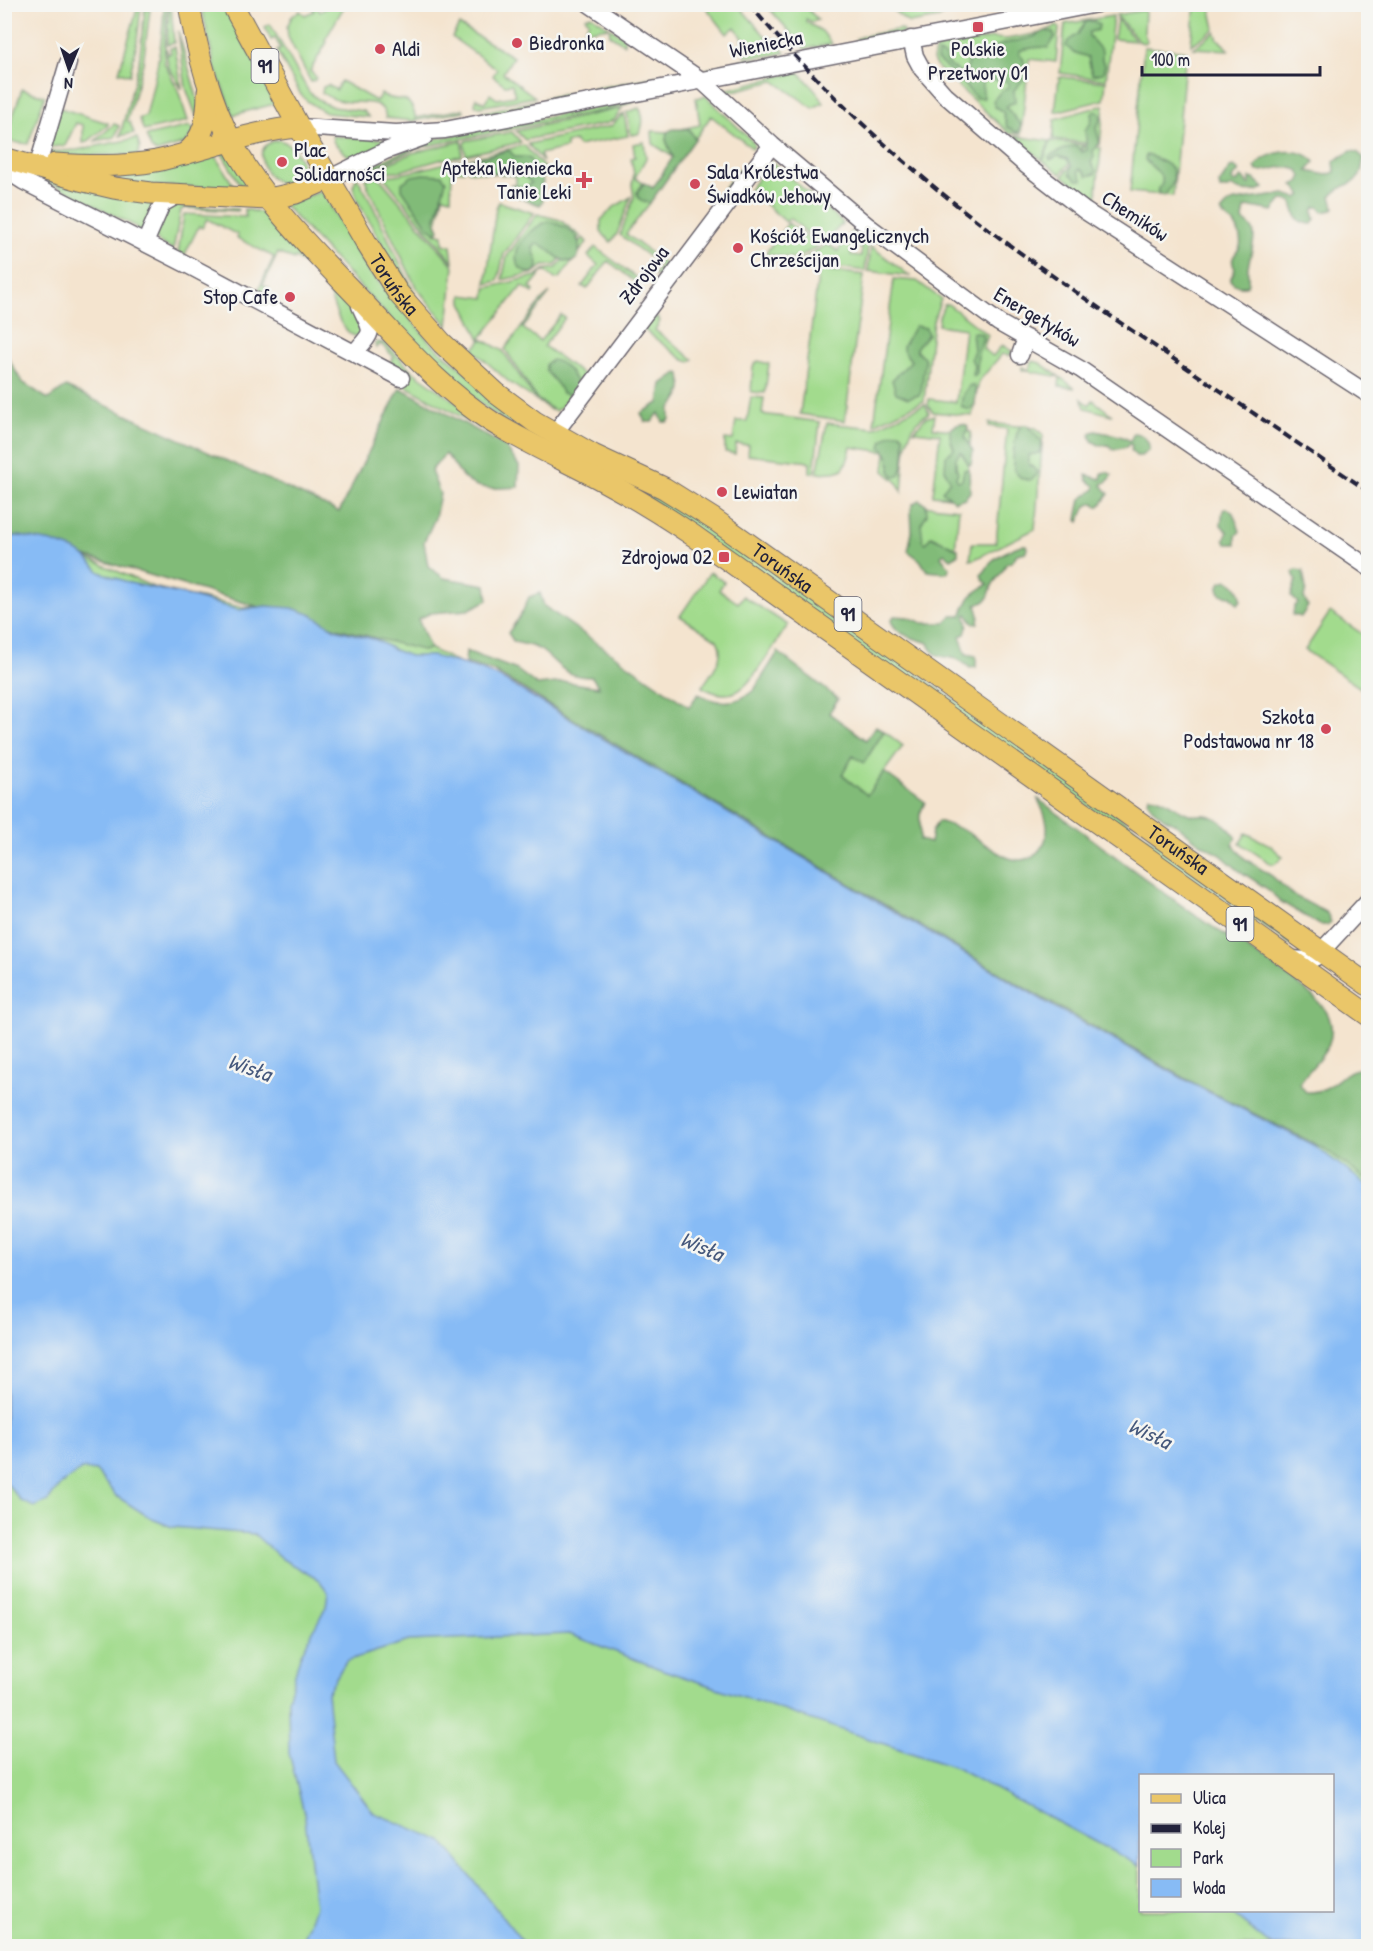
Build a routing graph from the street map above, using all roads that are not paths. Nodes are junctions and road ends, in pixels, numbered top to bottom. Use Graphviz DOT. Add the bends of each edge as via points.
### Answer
graph roads {
  1 [pos="189,4"];
  2 [pos="232,4"];
  3 [pos="589,4"];
  4 [pos="1097,4"];
  5 [pos="911,39"];
  6 [pos="68,63"];
  7 [pos="702,80"];
  8 [pos="207,82"];
  9 [pos="299,127"];
  10 [pos="445,130"];
  11 [pos="231,141"];
  12 [pos="772,145"];
  13 [pos="185,154"];
  14 [pos="9,163"];
  15 [pos="38,166"];
  16 [pos="328,179"];
  17 [pos="178,195"];
  18 [pos="269,199"];
  19 [pos="145,243"];
  20 [pos="358,297"];
  21 [pos="368,338"];
  22 [pos="1026,338"];
  23 [pos="354,353"];
  24 [pos="1020,355"];
  25 [pos="419,361"];
  26 [pos="400,378"];
  27 [pos="1368,394"];
  28 [pos="554,434"];
  29 [pos="1368,567"];
  30 [pos="1368,901"];
  31 [pos="1323,952"];
  32 [pos="1289,959"];
  33 [pos="1368,985"];
  34 [pos="1368,1015"];
  1 -- 8 [label="main road, 91"];
  2 -- 9 [label="main road, 91"];
  3 -- 7 [label="street, Energetyków"];
  4 -- 5 [label="street, Wieniecka"];
  5 -- 7 [label="street, Wieniecka"];
  5 -- 27 [label="street, Chemików" via="918,62 934,84 1056,190"];
  6 -- 15 [label="street"];
  7 -- 10 [label="street, Wieniecka"];
  7 -- 12 [label="street, Energetyków"];
  8 -- 11 [label="main road, 91"];
  8 -- 13 [label="main road" via="203,131"];
  9 -- 10 [label="street, Wieniecka" via="396,133"];
  9 -- 11 [label="main road"];
  9 -- 16 [label="main road, 91"];
  10 -- 16 [label="street, Wieniecka" via="386,151"];
  11 -- 13 [label="main road"];
  11 -- 18 [label="main road, 91"];
  12 -- 22 [label="street, Energetyków" via="868,226 999,323"];
  12 -- 28 [label="street, Zdrojowa"];
  13 -- 15 [label="main road" via="105,166"];
  14 -- 15 [label="main road"];
  14 -- 19 [label="street" via="23,181"];
  15 -- 17 [label="main road" via="114,188"];
  16 -- 18 [label="main road"];
  16 -- 28 [label="main road, Toruńska / 91" via="384,272 426,326 474,375"];
  17 -- 18 [label="main road"];
  17 -- 19 [label="street" via="162,204"];
  18 -- 20 [label="main road, Toruńska / 91"];
  19 -- 23 [label="street"];
  20 -- 21 [label="street, Toruńska" via="370,325"];
  20 -- 25 [label="main road, Toruńska / 91"];
  21 -- 23 [label="street"];
  21 -- 25 [label="street" via="385,338 403,354"];
  22 -- 24 [label="street"];
  22 -- 29 [label="street, Energetyków" via="1080,369"];
  23 -- 26 [label="street"];
  25 -- 32 [label="main road, Toruńska / 91" via="455,395 492,422 631,496 693,536"];
  28 -- 31 [label="main road, Toruńska / 91" via="648,480 716,520"];
  30 -- 31 [label="street"];
  31 -- 32 [label="street" via="1310,960"];
  31 -- 33 [label="main road, Toruńska / 91"];
  32 -- 34 [label="main road, Toruńska / 91"];
}
